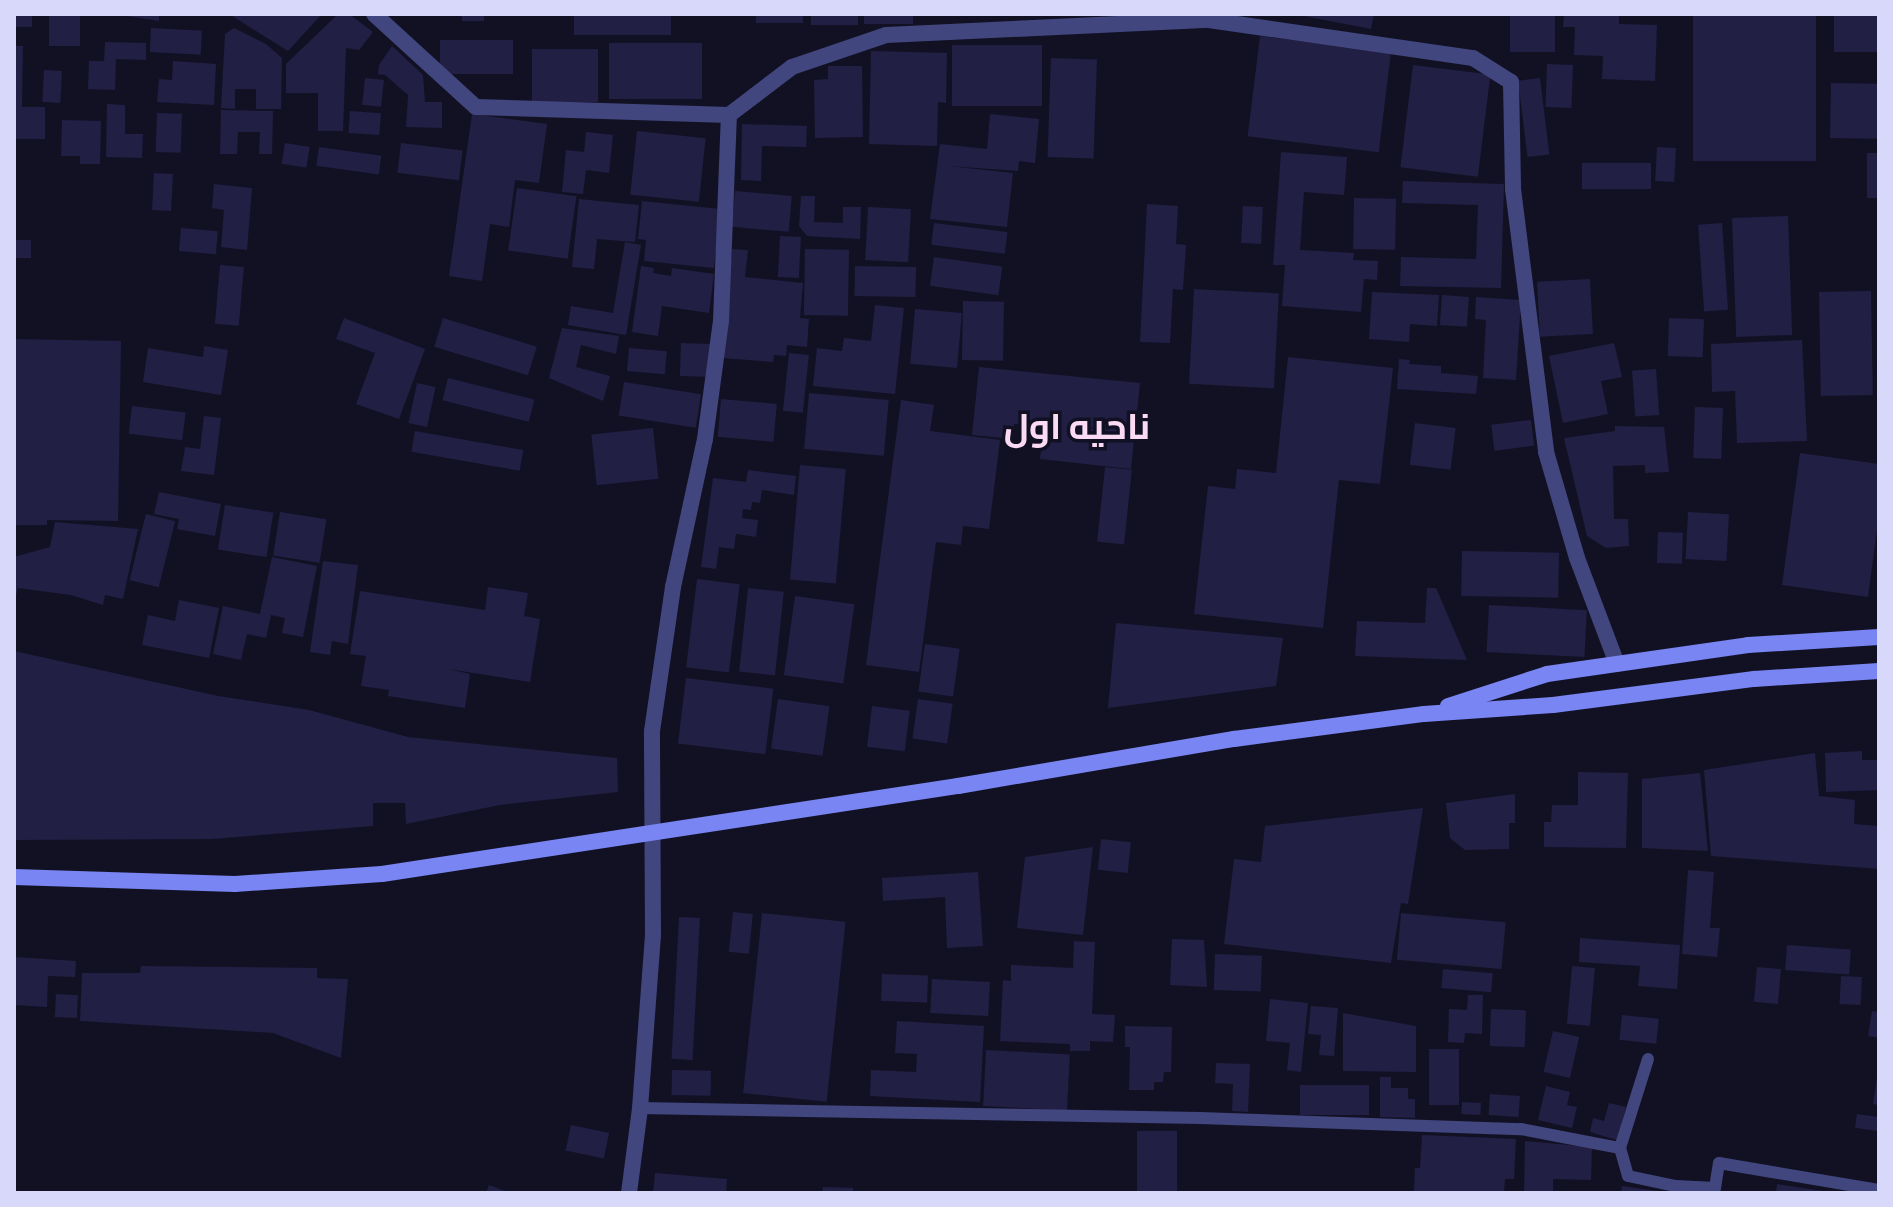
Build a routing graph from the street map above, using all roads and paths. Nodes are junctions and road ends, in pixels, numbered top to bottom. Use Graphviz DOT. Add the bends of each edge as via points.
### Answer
graph roads {
  1 [pos="374,14"];
  2 [pos="1210,17"];
  3 [pos="729,115"];
  4 [pos="1879,637"];
  5 [pos="1617,664"];
  6 [pos="1879,671"];
  7 [pos="1424,714"];
  8 [pos="654,830"];
  9 [pos="14,877"];
  10 [pos="1648,1059"];
  11 [pos="640,1108"];
  12 [pos="1620,1148"];
  13 [pos="1879,1190"];
  14 [pos="629,1193"];
  1 -- 3 [label="street" via="476,107"];
  2 -- 3 [label="street" via="886,35 792,67"];
  2 -- 5 [label="street" via="1473,58 1511,82 1513,189 1546,452 1577,558"];
  3 -- 8 [label="street" via="721,321 652,731"];
  4 -- 5 [label="main road" via="1748,645"];
  5 -- 7 [label="main road" via="1547,674"];
  6 -- 7 [label="main road"];
  7 -- 8 [label="main road"];
  8 -- 9 [label="main road" via="382,874 235,884"];
  8 -- 11 [label="street" via="653,935"];
  10 -- 12 [label="lane"];
  11 -- 12 [label="lane" via="1521,1129"];
  11 -- 14 [label="street"];
  12 -- 13 [label="lane" via="1628,1176 1676,1186 1715,1188 1719,1163"];
}
